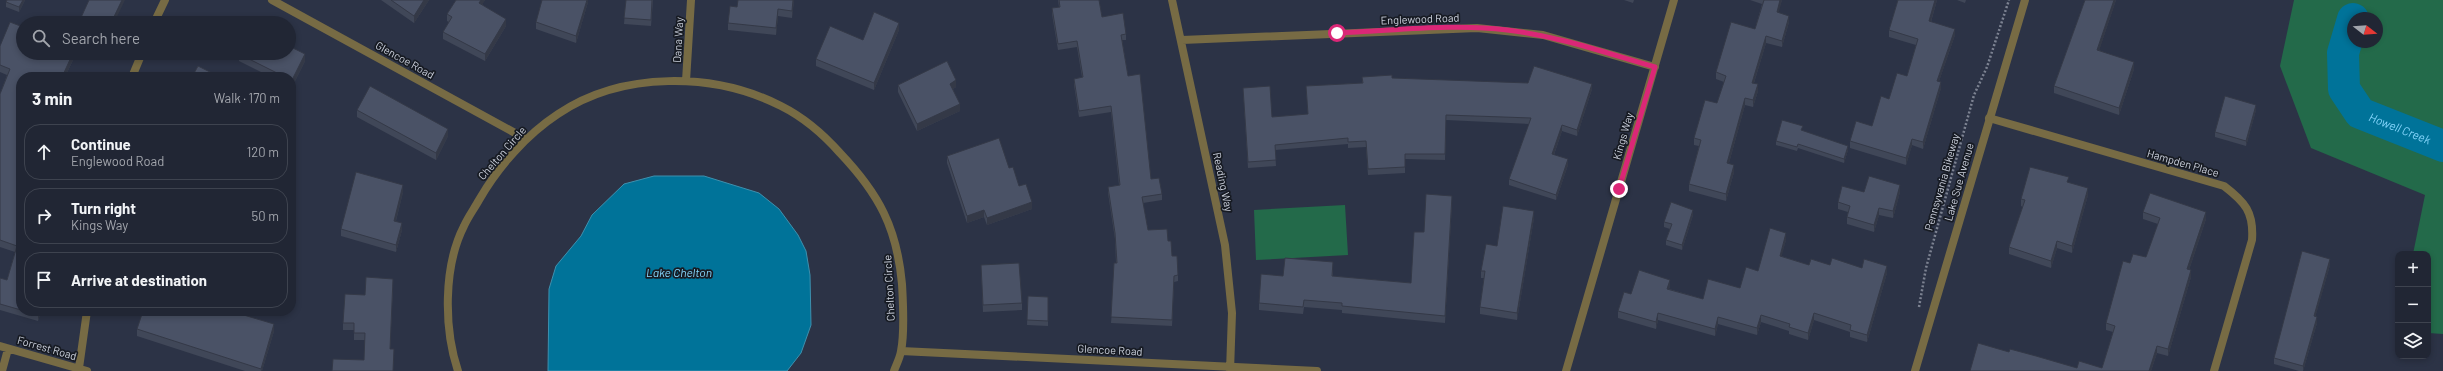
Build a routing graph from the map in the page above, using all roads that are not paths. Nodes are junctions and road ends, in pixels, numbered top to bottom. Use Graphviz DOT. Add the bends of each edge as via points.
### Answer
graph roads {
  1 [pos="165,0"];
  2 [pos="272,0"];
  3 [pos="691,0"];
  4 [pos="1172,0"];
  5 [pos="1674,0"];
  6 [pos="2025,0"];
  7 [pos="157,16"];
  8 [pos="1182,40"];
  9 [pos="139,60"];
  10 [pos="1655,67"];
  11 [pos="134,72"];
  12 [pos="686,81"];
  13 [pos="1989,118"];
  14 [pos="526,139"];
  15 [pos="86,316"];
  16 [pos="4,348"];
  17 [pos="902,351"];
  18 [pos="79,368"];
  19 [pos="1230,369"];
  20 [pos="2,371"];
  21 [pos="88,371"];
  22 [pos="458,371"];
  23 [pos="894,371"];
  24 [pos="1317,371"];
  25 [pos="1566,371"];
  26 [pos="1915,371"];
  27 [pos="2214,371"];
  1 -- 7 [label="street"];
  2 -- 14 [label="street, Glencoe Road"];
  3 -- 12 [label="street, Dana Way"];
  4 -- 8 [label="street, Reading Way"];
  5 -- 10 [label="street, Kings Way"];
  6 -- 13 [label="street, Lake Sue Avenue"];
  8 -- 10 [label="street, Englewood Road" via="1477,28 1544,35"];
  8 -- 19 [label="street, Reading Way" via="1225,245 1232,313"];
  9 -- 11 [label="street"];
  10 -- 25 [label="street, Kings Way"];
  12 -- 14 [label="street, Chelton Circle" via="638,83 598,94 559,113"];
  12 -- 17 [label="street, Chelton Circle" via="738,88 782,106 824,135 857,170 886,215 899,253 903,298"];
  13 -- 26 [label="street, Lake Sue Avenue"];
  13 -- 27 [label="street, Hampden Place" via="2224,186 2239,198 2249,211 2253,224 2252,240"];
  14 -- 22 [label="street, Chelton Circle" via="489,183 463,228 451,269 448,322"];
  15 -- 18 [label="street"];
  16 -- 18 [label="street, Forrest Road"];
  16 -- 20 [label="street"];
  17 -- 19 [label="street, Glencoe Road"];
  17 -- 23 [label="street, Chelton Circle"];
  18 -- 21 [label="street, Forrest Road"];
  19 -- 24 [label="street, Glencoe Road"];
}
